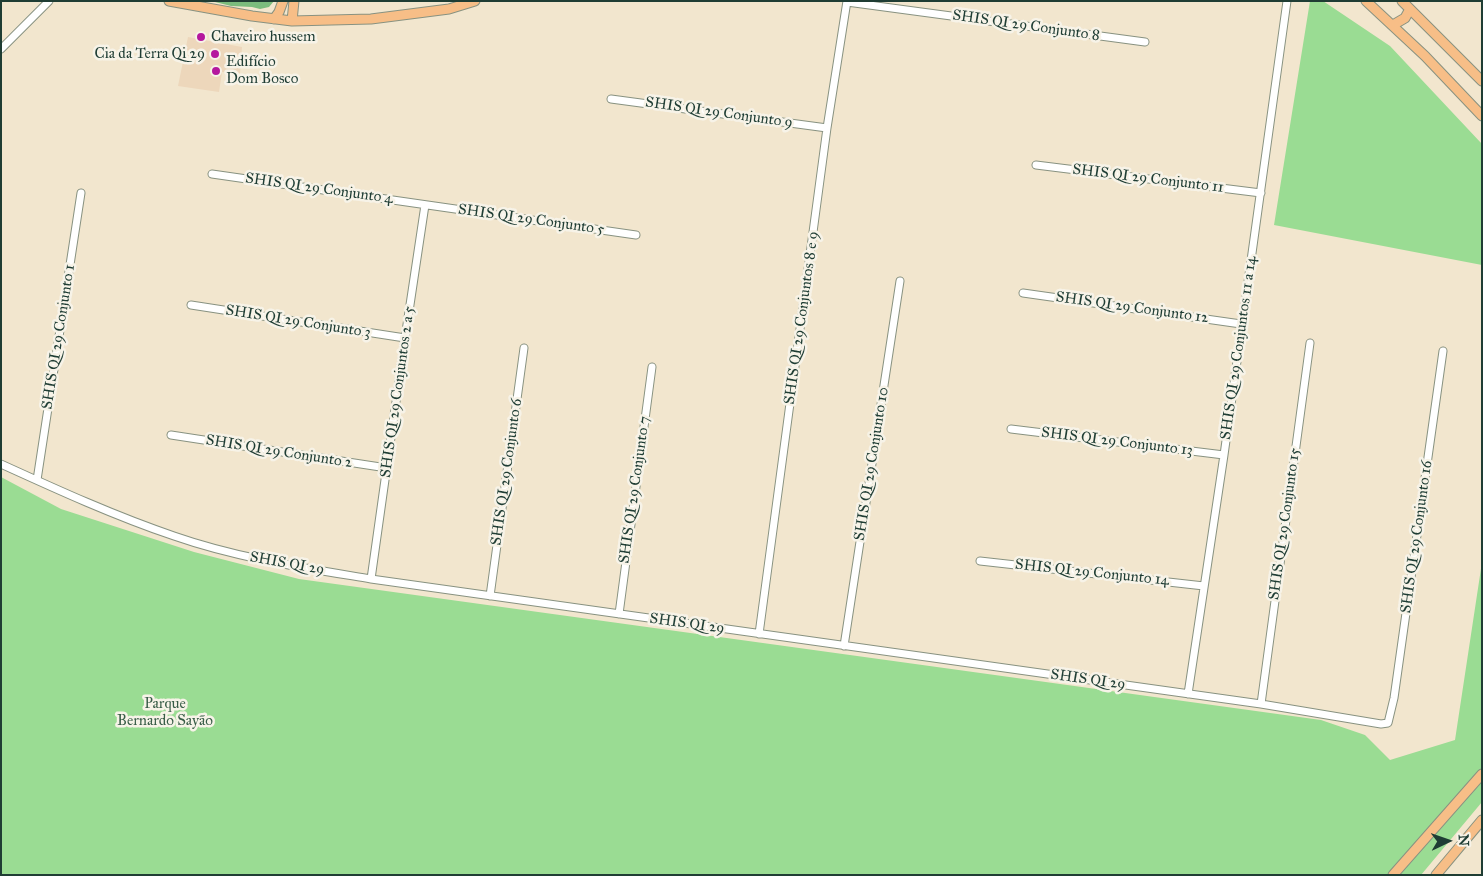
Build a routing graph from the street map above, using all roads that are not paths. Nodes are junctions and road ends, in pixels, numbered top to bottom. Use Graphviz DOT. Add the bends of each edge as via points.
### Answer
graph roads {
  1 [pos="49,1"];
  2 [pos="169,1"];
  3 [pos="283,1"];
  4 [pos="294,1"];
  5 [pos="474,1"];
  6 [pos="1287,1"];
  7 [pos="1366,1"];
  8 [pos="1402,1"];
  9 [pos="847,2"];
  10 [pos="1410,9"];
  11 [pos="274,20"];
  12 [pos="292,21"];
  13 [pos="1393,25"];
  14 [pos="1145,42"];
  15 [pos="1,49"];
  16 [pos="1482,81"];
  17 [pos="611,99"];
  18 [pos="1482,116"];
  19 [pos="828,128"];
  20 [pos="1036,165"];
  21 [pos="212,174"];
  22 [pos="80,193"];
  23 [pos="1261,193"];
  24 [pos="425,205"];
  25 [pos="636,235"];
  26 [pos="900,281"];
  27 [pos="1023,293"];
  28 [pos="191,305"];
  29 [pos="1241,324"];
  30 [pos="405,338"];
  31 [pos="1310,343"];
  32 [pos="524,348"];
  33 [pos="1443,351"];
  34 [pos="652,367"];
  35 [pos="1011,429"];
  36 [pos="171,435"];
  37 [pos="1224,455"];
  38 [pos="1,464"];
  39 [pos="387,468"];
  40 [pos="37,480"];
  41 [pos="980,561"];
  42 [pos="371,580"];
  43 [pos="1204,586"];
  44 [pos="490,596"];
  45 [pos="619,614"];
  46 [pos="759,634"];
  47 [pos="844,646"];
  48 [pos="1188,694"];
  49 [pos="1260,704"];
  50 [pos="1388,722"];
  51 [pos="1482,774"];
  52 [pos="1482,820"];
  53 [pos="1393,875"];
  54 [pos="1436,875"];
  1 -- 15 [label="street"];
  2 -- 11 [label="main road"];
  3 -- 11 [label="main road"];
  4 -- 12 [label="main road"];
  5 -- 12 [label="main road" via="449,9 371,19"];
  6 -- 23 [label="street, SHIS QI 29 Conjuntos 11 a 14"];
  7 -- 13 [label="main road"];
  8 -- 10 [label="main road"];
  9 -- 14 [label="street, SHIS QI 29 Conjunto 8"];
  9 -- 19 [label="street, SHIS QI 29 Conjuntos 8 e 9"];
  10 -- 13 [label="main road" via="1405,18"];
  10 -- 16 [label="main road"];
  11 -- 12 [label="main road"];
  13 -- 18 [label="main road"];
  17 -- 19 [label="street, SHIS QI 29 Conjunto 9"];
  19 -- 46 [label="street, SHIS QI 29 Conjuntos 8 e 9"];
  20 -- 23 [label="street, SHIS QI 29 Conjunto 11"];
  21 -- 24 [label="street, SHIS QI 29 Conjunto 4"];
  22 -- 40 [label="street, SHIS QI 29 Conjunto 1"];
  23 -- 29 [label="street, SHIS QI 29 Conjuntos 11 a 14"];
  24 -- 25 [label="street, SHIS QI 29 Conjunto 5"];
  24 -- 30 [label="street, SHIS QI 29 Conjuntos 2 a 5"];
  26 -- 47 [label="street, SHIS QI 29 Conjunto 10"];
  27 -- 29 [label="street, SHIS QI 29 Conjunto 12"];
  28 -- 30 [label="street, SHIS QI 29 Conjunto 3"];
  29 -- 37 [label="street, SHIS QI 29 Conjuntos 11 a 14"];
  30 -- 39 [label="street, SHIS QI 29 Conjuntos 2 a 5"];
  31 -- 49 [label="street, SHIS QI 29 Conjunto 15"];
  32 -- 44 [label="street, SHIS QI 29 Conjunto 6"];
  33 -- 50 [label="street, SHIS QI 29 Conjunto 16"];
  34 -- 45 [label="street, SHIS QI 29 Conjunto 7"];
  35 -- 37 [label="street, SHIS QI 29 Conjunto 13"];
  36 -- 39 [label="street, SHIS QI 29 Conjunto 2"];
  37 -- 43 [label="street, SHIS QI 29 Conjuntos 11 a 14"];
  38 -- 40 [label="street, SHIS QI 29"];
  39 -- 42 [label="street, SHIS QI 29 Conjuntos 2 a 5"];
  40 -- 42 [label="street, SHIS QI 29" via="174,537 245,557"];
  41 -- 43 [label="street, SHIS QI 29 Conjunto 14"];
  42 -- 44 [label="street, SHIS QI 29"];
  43 -- 48 [label="street, SHIS QI 29 Conjuntos 11 a 14"];
  44 -- 45 [label="street, SHIS QI 29"];
  45 -- 46 [label="street, SHIS QI 29"];
  46 -- 47 [label="street, SHIS QI 29"];
  47 -- 48 [label="street, SHIS QI 29"];
  48 -- 49 [label="street, SHIS QI 29"];
  49 -- 50 [label="street, SHIS QI 29" via="1365,722"];
  51 -- 53 [label="main road"];
  52 -- 54 [label="main road"];
}
